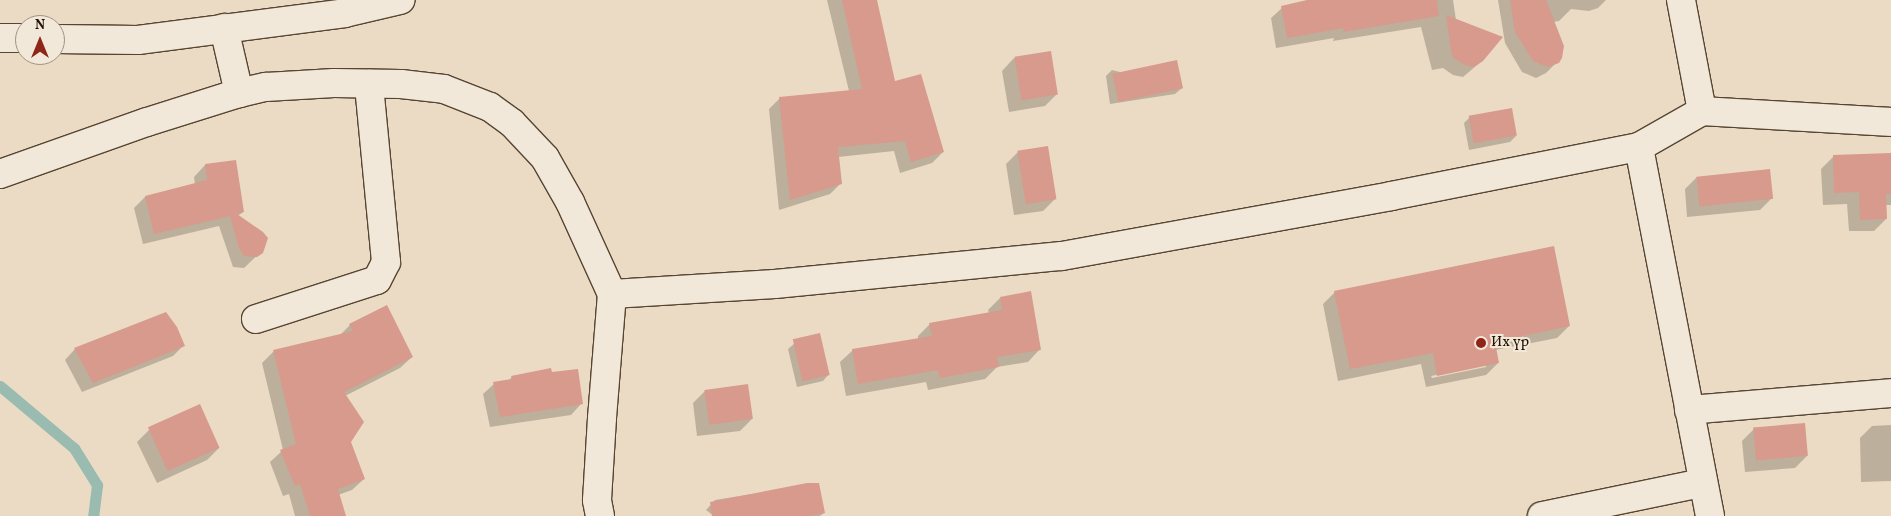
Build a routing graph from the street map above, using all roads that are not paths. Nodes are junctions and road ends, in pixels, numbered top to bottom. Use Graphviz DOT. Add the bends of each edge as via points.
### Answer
graph roads {
  1 [pos="400,0"];
  2 [pos="1681,0"];
  3 [pos="343,6"];
  4 [pos="224,28"];
  5 [pos="0,38"];
  6 [pos="15,38"];
  7 [pos="65,39"];
  8 [pos="369,84"];
  9 [pos="239,93"];
  10 [pos="1702,111"];
  11 [pos="1891,122"];
  12 [pos="1639,146"];
  13 [pos="0,174"];
  14 [pos="612,294"];
  15 [pos="256,319"];
  16 [pos="1891,393"];
  17 [pos="1689,410"];
  18 [pos="1702,484"];
  19 [pos="600,516"];
  20 [pos="1542,516"];
  21 [pos="1710,516"];
  1 -- 3 [label="street"];
  2 -- 10 [label="street"];
  3 -- 4 [label="street"];
  4 -- 7 [label="street" via="138,40"];
  4 -- 9 [label="street"];
  5 -- 6 [label="street"];
  8 -- 9 [label="street" via="293,84"];
  8 -- 14 [label="street" via="444,89 490,107 512,123 545,158 570,202"];
  8 -- 15 [label="street" via="386,262 377,280"];
  9 -- 13 [label="street"];
  10 -- 11 [label="street"];
  10 -- 12 [label="street"];
  12 -- 14 [label="street" via="1391,196 1062,256 775,284"];
  12 -- 17 [label="street"];
  14 -- 19 [label="street" via="602,418"];
  16 -- 17 [label="street"];
  17 -- 18 [label="street"];
  18 -- 20 [label="street"];
  18 -- 21 [label="street"];
}
